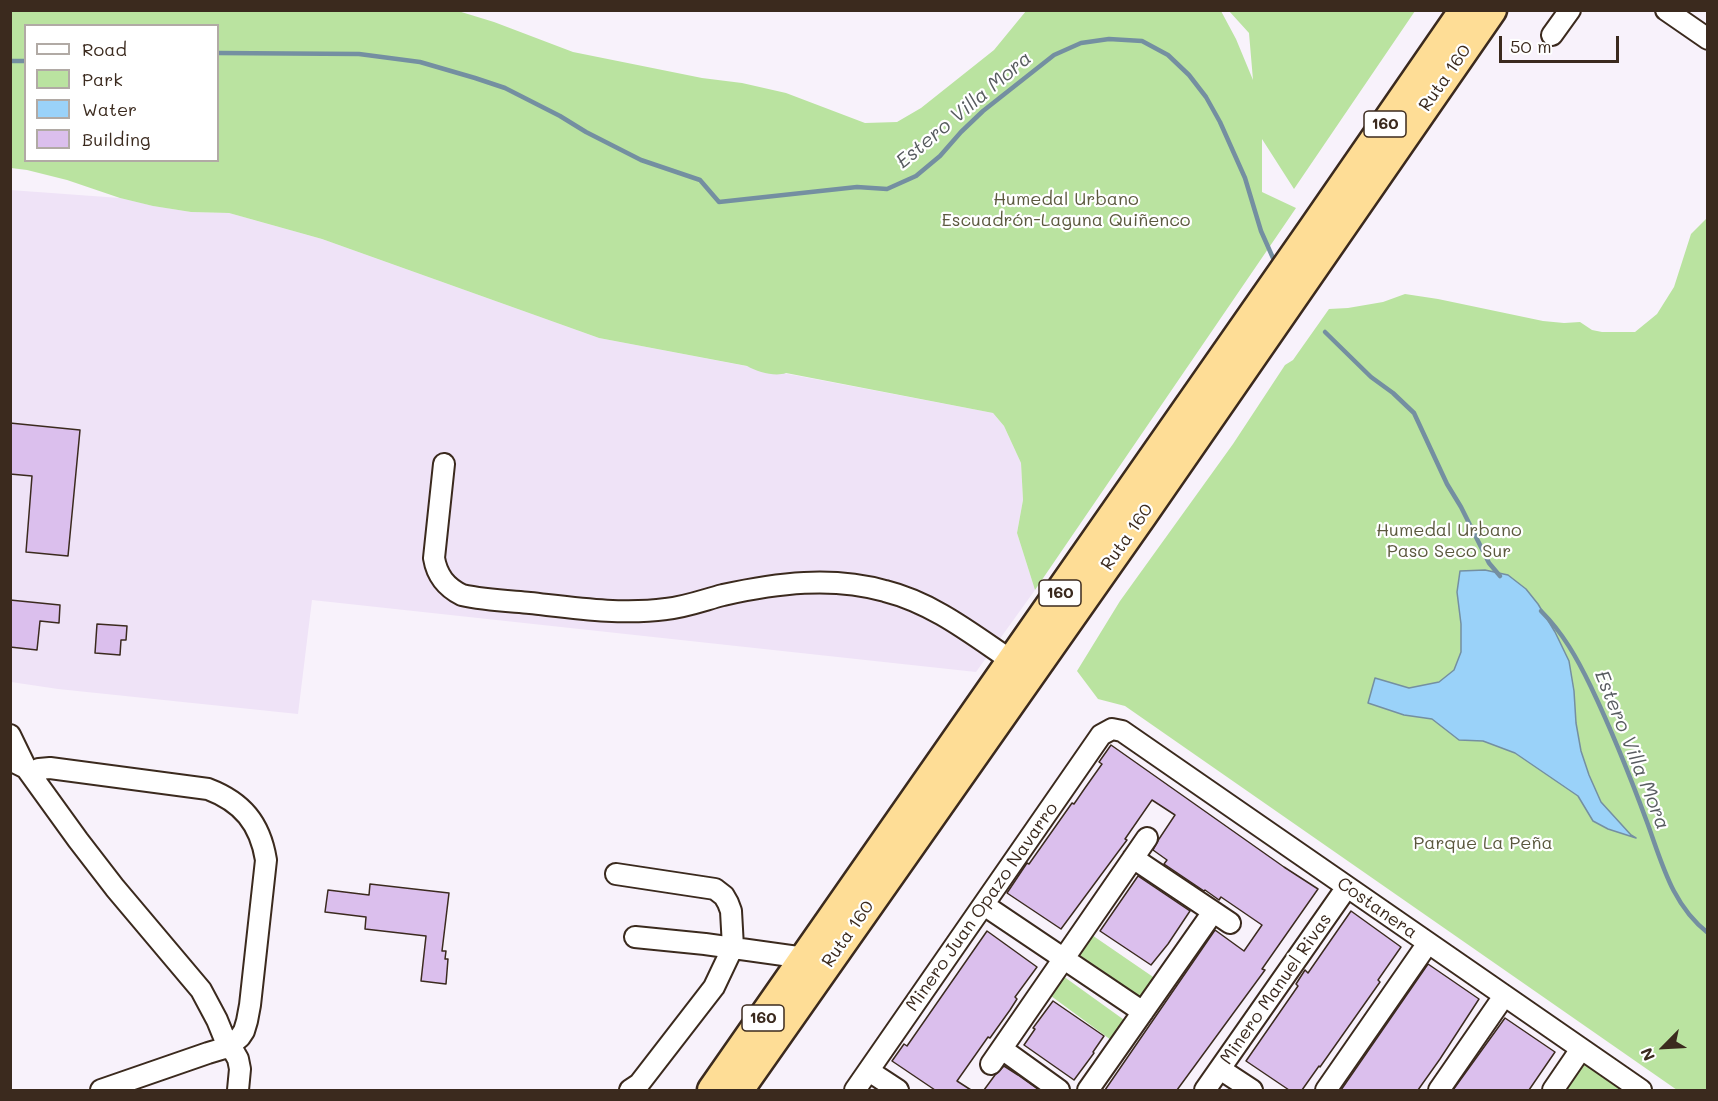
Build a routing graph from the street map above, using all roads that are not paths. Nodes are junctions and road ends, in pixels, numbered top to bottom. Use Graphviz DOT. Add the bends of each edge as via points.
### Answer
graph roads {
  1 [pos="1492,10"];
  2 [pos="1505,10"];
  3 [pos="1570,10"];
  4 [pos="1666,10"];
  5 [pos="1461,14"];
  6 [pos="1552,35"];
  7 [pos="1707,39"];
  8 [pos="1435,92"];
  9 [pos="444,464"];
  10 [pos="1012,662"];
  11 [pos="1112,729"];
  12 [pos="10,735"];
  13 [pos="22,767"];
  14 [pos="1147,838"];
  15 [pos="1133,858"];
  16 [pos="616,874"];
  17 [pos="1347,887"];
  18 [pos="984,905"];
  19 [pos="1213,912"];
  20 [pos="1230,923"];
  21 [pos="635,937"];
  22 [pos="1428,943"];
  23 [pos="733,947"];
  24 [pos="805,958"];
  25 [pos="1064,958"];
  26 [pos="1504,996"];
  27 [pos="1143,1012"];
  28 [pos="228,1047"];
  29 [pos="1581,1049"];
  30 [pos="1220,1069"];
  31 [pos="869,1071"];
  32 [pos="148,1082"];
  33 [pos="101,1090"];
  34 [pos="238,1090"];
  35 [pos="630,1090"];
  36 [pos="712,1090"];
  37 [pos="739,1090"];
  38 [pos="855,1090"];
  39 [pos="897,1090"];
  40 [pos="1059,1090"];
  41 [pos="1088,1090"];
  42 [pos="1205,1090"];
  43 [pos="1251,1090"];
  44 [pos="1326,1090"];
  45 [pos="1439,1090"];
  46 [pos="1553,1090"];
  47 [pos="1641,1090"];
  1 -- 8 [label="highway, Ruta 160 / 160"];
  2 -- 8 [label="highway"];
  3 -- 6 [label="street"];
  4 -- 7 [label="street"];
  5 -- 10 [label="highway, Ruta 160 / 160"];
  8 -- 37 [label="highway, Ruta 160 / 160"];
  9 -- 10 [label="street" via="434,558 443,581 462,595 622,612 688,605 775,585 820,582 864,586 925,605"];
  10 -- 24 [label="highway, Ruta 160 / 160"];
  11 -- 17 [label="street, Costanera" via="1122,731"];
  11 -- 18 [label="street, Minero Juan Opazo Navarro" via="1101,735"];
  12 -- 13 [label="street"];
  13 -- 28 [label="street" via="115,888 201,990"];
  13 -- 28 [label="street" via="195,786 230,799 252,820 261,836 266,860 248,1021 240,1037"];
  14 -- 15 [label="street"];
  15 -- 19 [label="street"];
  15 -- 25 [label="street"];
  16 -- 23 [label="street" via="715,889 728,903"];
  17 -- 22 [label="street, Costanera"];
  17 -- 30 [label="street, Minero Manuel Rivas"];
  18 -- 25 [label="street"];
  18 -- 31 [label="street, Minero Juan Opazo Navarro"];
  19 -- 20 [label="street"];
  19 -- 27 [label="street"];
  21 -- 23 [label="street"];
  22 -- 26 [label="street, Costanera"];
  22 -- 44 [label="street"];
  23 -- 24 [label="street"];
  23 -- 35 [label="street" via="714,987 639,1084"];
  24 -- 36 [label="highway, Ruta 160 / 160"];
  25 -- 27 [label="street"];
  25 -- 40 [label="street" via="997,1056"];
  26 -- 29 [label="street, Costanera"];
  26 -- 45 [label="street"];
  27 -- 41 [label="street"];
  28 -- 32 [label="street"];
  28 -- 34 [label="street" via="238,1059"];
  29 -- 46 [label="street"];
  29 -- 47 [label="street, Costanera"];
  30 -- 42 [label="street, Minero Manuel Rivas"];
  30 -- 43 [label="street"];
  31 -- 38 [label="street, Minero Juan Opazo Navarro"];
  31 -- 39 [label="street"];
  32 -- 33 [label="street"];
}
